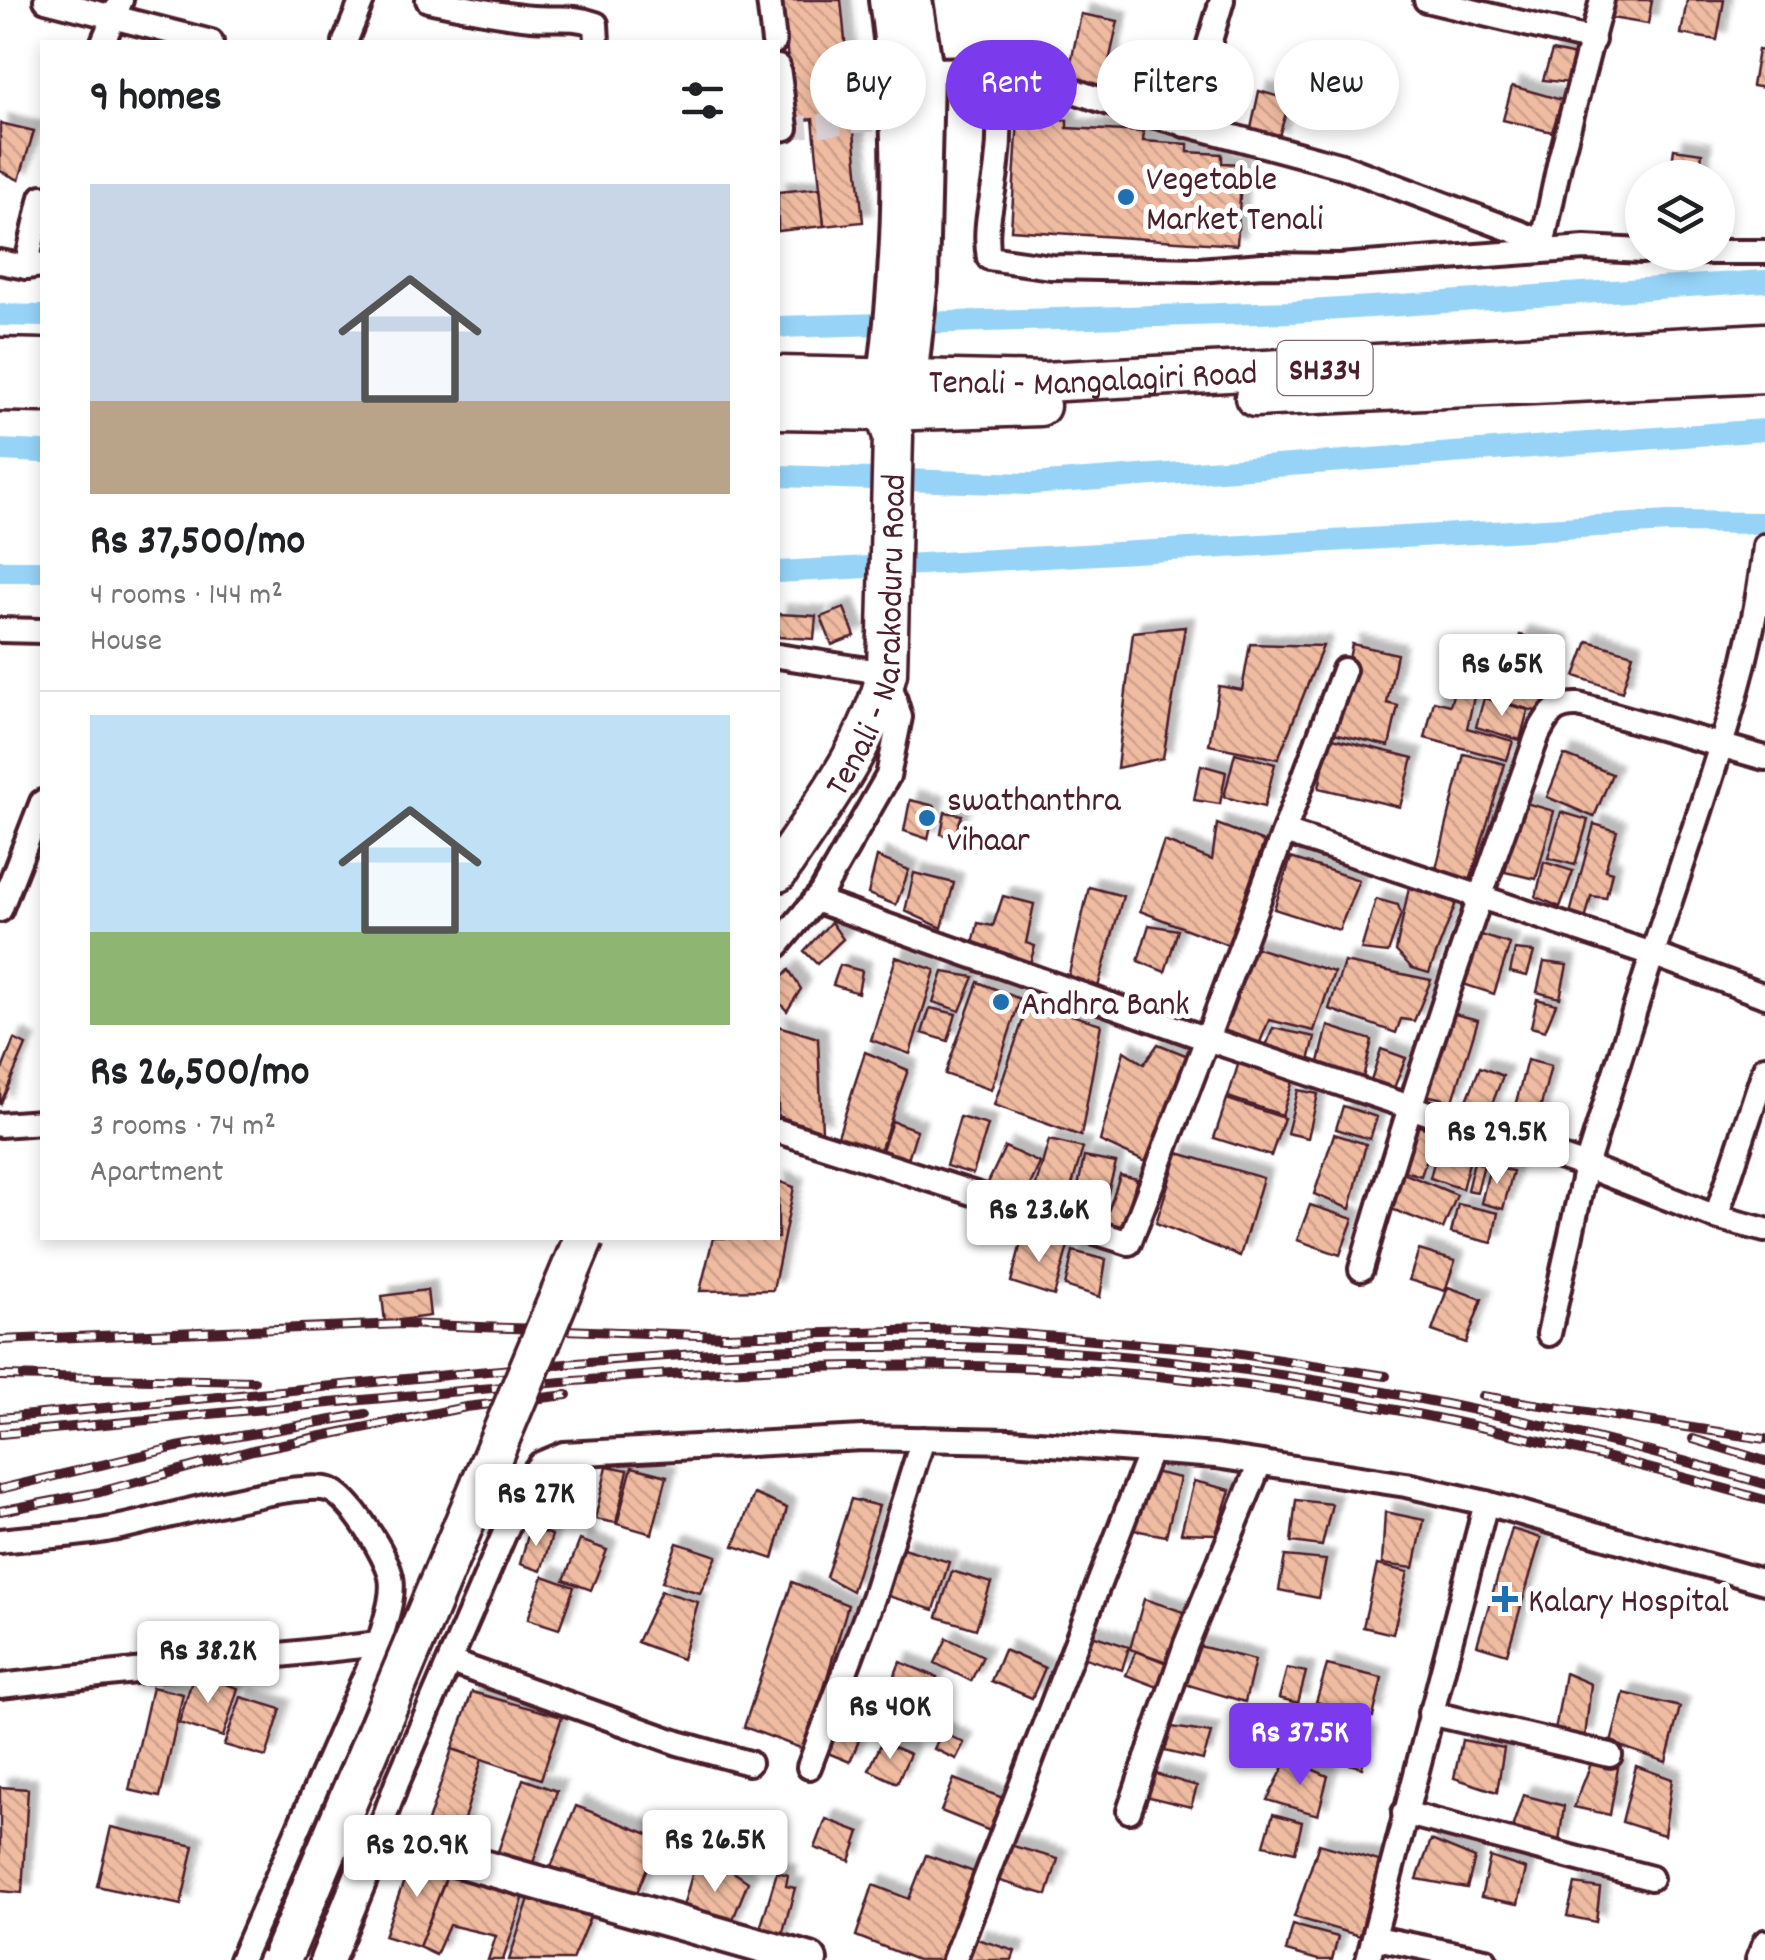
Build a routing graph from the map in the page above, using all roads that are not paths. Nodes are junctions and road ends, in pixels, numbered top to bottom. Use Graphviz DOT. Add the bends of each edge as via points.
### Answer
graph roads {
  1 [pos="46,0"];
  2 [pos="362,0"];
  3 [pos="428,0"];
  4 [pos="769,0"];
  5 [pos="886,0"];
  6 [pos="916,0"];
  7 [pos="1222,0"];
  8 [pos="1426,0"];
  9 [pos="1602,0"];
  10 [pos="116,10"];
  11 [pos="104,40"];
  12 [pos="206,40"];
  13 [pos="346,40"];
  14 [pos="597,40"];
  15 [pos="774,40"];
  16 [pos="891,40"];
  17 [pos="922,40"];
  18 [pos="1210,40"];
  19 [pos="1593,40"];
  20 [pos="926,70"];
  21 [pos="946,70"];
  22 [pos="780,82"];
  23 [pos="780,128"];
  24 [pos="903,130"];
  25 [pos="999,130"];
  26 [pos="1203,130"];
  27 [pos="40,214"];
  28 [pos="1542,246"];
  29 [pos="1625,250"];
  30 [pos="1735,252"];
  31 [pos="1765,252"];
  32 [pos="0,262"];
  33 [pos="34,266"];
  34 [pos="1765,343"];
  35 [pos="0,358"];
  36 [pos="40,359"];
  37 [pos="1765,373"];
  38 [pos="780,376"];
  39 [pos="897,390"];
  40 [pos="0,391"];
  41 [pos="40,392"];
  42 [pos="1108,392"];
  43 [pos="780,409"];
  44 [pos="1765,546"];
  45 [pos="40,630"];
  46 [pos="1,631"];
  47 [pos="780,656"];
  48 [pos="887,658"];
  49 [pos="1344,670"];
  50 [pos="1722,745"];
  51 [pos="1765,758"];
  52 [pos="40,807"];
  53 [pos="1285,832"];
  54 [pos="780,869"];
  55 [pos="1479,896"];
  56 [pos="815,900"];
  57 [pos="0,910"];
  58 [pos="780,943"];
  59 [pos="1652,954"];
  60 [pos="1765,996"];
  61 [pos="1207,1039"];
  62 [pos="1765,1068"];
  63 [pos="1408,1106"];
  64 [pos="40,1122"];
  65 [pos="0,1125"];
  66 [pos="780,1132"];
  67 [pos="1586,1166"];
  68 [pos="1716,1217"];
  69 [pos="1765,1230"];
  70 [pos="583,1240"];
  71 [pos="1362,1269"];
  72 [pos="1549,1334"];
  73 [pos="924,1439"];
  74 [pos="1150,1451"];
  75 [pos="1260,1463"];
  76 [pos="1486,1503"];
  77 [pos="0,1541"];
  78 [pos="1765,1582"];
  79 [pos="379,1644"];
  80 [pos="451,1662"];
  81 [pos="0,1686"];
  82 [pos="1430,1713"];
  83 [pos="1610,1755"];
  84 [pos="749,1763"];
  85 [pos="809,1768"];
  86 [pos="1129,1811"];
  87 [pos="1404,1813"];
  88 [pos="377,1837"];
  89 [pos="1651,1878"];
  90 [pos="1765,1942"];
  91 [pos="1372,1949"];
  92 [pos="242,1960"];
  93 [pos="281,1960"];
  94 [pos="327,1960"];
  95 [pos="810,1960"];
  96 [pos="954,1960"];
  97 [pos="1485,1960"];
  98 [pos="1758,1960"];
  1 -- 10 [label="street"];
  2 -- 13 [label="street"];
  3 -- 14 [label="street" via="521,17 575,16 596,24"];
  4 -- 15 [label="street"];
  5 -- 16 [label="main road"];
  6 -- 17 [label="main road"];
  7 -- 18 [label="street"];
  8 -- 19 [label="street"];
  9 -- 19 [label="street"];
  10 -- 11 [label="street"];
  10 -- 12 [label="street"];
  19 -- 28 [label="street"];
  20 -- 21 [label="street"];
  22 -- 23 [label="street" via="786,128"];
  24 -- 39 [label="main road" via="909,283"];
  25 -- 28 [label="street" via="985,238 989,258 1198,270 1340,266"];
  26 -- 28 [label="street" via="1342,166"];
  27 -- 33 [label="street"];
  28 -- 29 [label="street"];
  30 -- 31 [label="street"];
  32 -- 33 [label="street"];
  34 -- 42 [label="main road, Tenali - Mangalagiri Road / SH334"];
  35 -- 36 [label="main road"];
  37 -- 42 [label="main road, SH334" via="1590,384"];
  38 -- 39 [label="main road, Tenali - Mangalagiri Road"];
  39 -- 42 [label="main road, SH334"];
  39 -- 43 [label="main road, Tenali - Mangalagiri Road"];
  39 -- 48 [label="main road, Tenali - Narakoduru Road"];
  40 -- 41 [label="main road"];
  44 -- 50 [label="street" via="1760,594"];
  45 -- 46 [label="street"];
  47 -- 48 [label="street"];
  48 -- 54 [label="main road, Tenali - Narakoduru Road" via="878,707"];
  48 -- 56 [label="street" via="900,717 888,776"];
  49 -- 53 [label="street"];
  50 -- 51 [label="street"];
  50 -- 55 [label="street" via="1579,705 1550,712"];
  50 -- 59 [label="street"];
  52 -- 57 [label="street"];
  53 -- 55 [label="street"];
  53 -- 61 [label="street"];
  55 -- 59 [label="street"];
  55 -- 63 [label="street"];
  56 -- 58 [label="street"];
  56 -- 61 [label="street"];
  59 -- 60 [label="street"];
  59 -- 67 [label="street"];
  61 -- 63 [label="street"];
  61 -- 66 [label="street" via="1129,1243"];
  62 -- 68 [label="street"];
  63 -- 67 [label="street"];
  63 -- 71 [label="street"];
  64 -- 65 [label="street"];
  67 -- 68 [label="street"];
  67 -- 72 [label="street"];
  68 -- 69 [label="street"];
  70 -- 93 [label="main road, bridge"];
  73 -- 74 [label="street"];
  73 -- 80 [label="street" via="564,1454 540,1464"];
  73 -- 85 [label="street"];
  74 -- 75 [label="street"];
  74 -- 96 [label="street"];
  75 -- 76 [label="street"];
  75 -- 86 [label="street" via="1186,1644"];
  76 -- 78 [label="street"];
  76 -- 82 [label="street"];
  77 -- 79 [label="street" via="105,1530 318,1488 338,1495 391,1576"];
  79 -- 81 [label="street"];
  79 -- 92 [label="street"];
  80 -- 84 [label="street"];
  80 -- 88 [label="street"];
  82 -- 83 [label="street"];
  82 -- 87 [label="street"];
  87 -- 89 [label="street"];
  87 -- 91 [label="street"];
  88 -- 94 [label="main road"];
  88 -- 95 [label="main road"];
  90 -- 98 [label="street"];
  91 -- 97 [label="street"];
}
